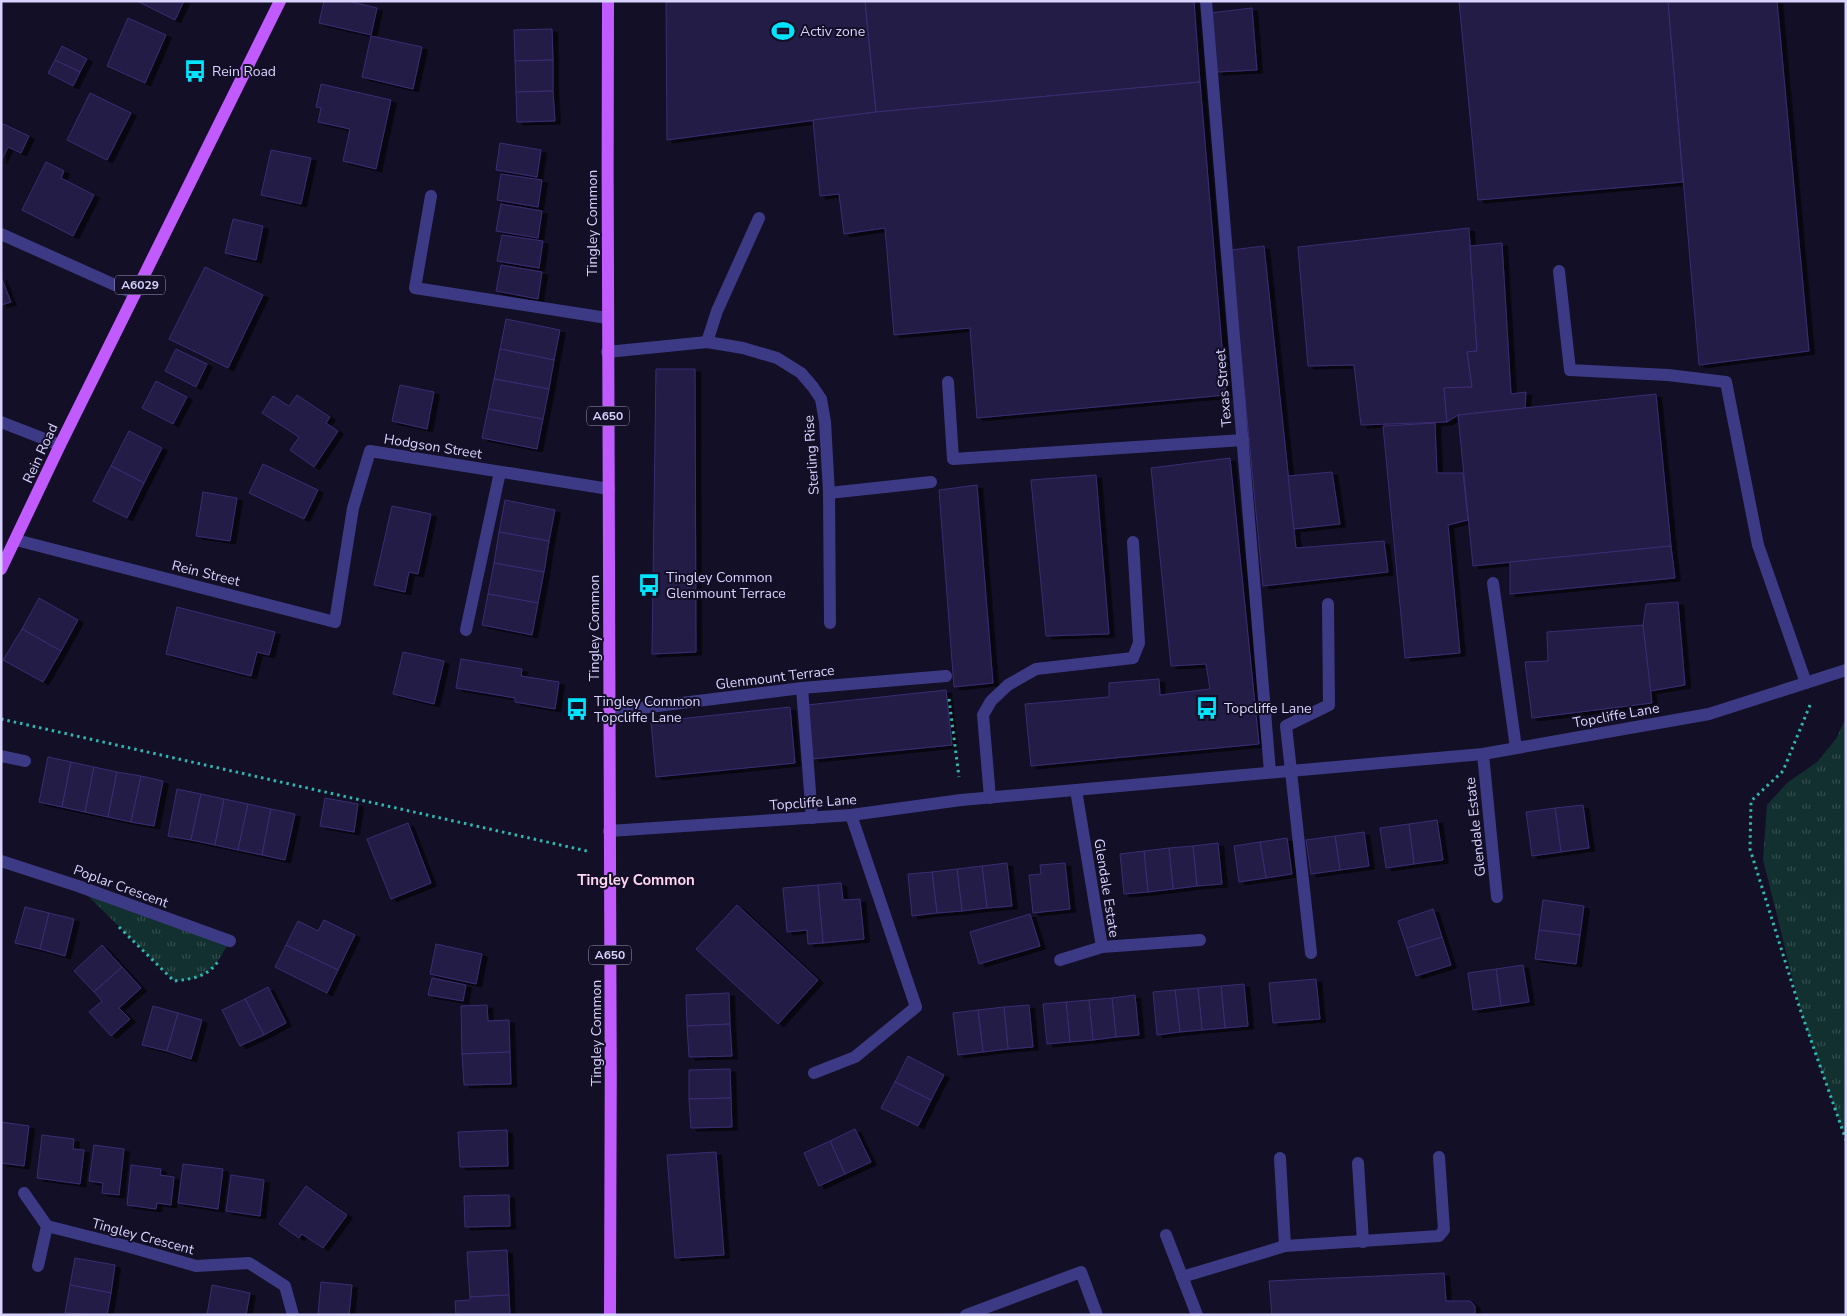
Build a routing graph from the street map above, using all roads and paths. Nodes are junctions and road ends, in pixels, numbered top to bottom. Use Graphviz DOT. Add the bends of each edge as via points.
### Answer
graph roads {
  1 [pos="280,1"];
  2 [pos="608,1"];
  3 [pos="1206,1"];
  4 [pos="431,196"];
  5 [pos="759,218"];
  6 [pos="1,234"];
  7 [pos="1559,271"];
  8 [pos="135,294"];
  9 [pos="607,318"];
  10 [pos="707,342"];
  11 [pos="607,352"];
  12 [pos="948,382"];
  13 [pos="1,422"];
  14 [pos="1243,440"];
  15 [pos="60,445"];
  16 [pos="500,472"];
  17 [pos="931,482"];
  18 [pos="609,489"];
  19 [pos="829,493"];
  20 [pos="16,540"];
  21 [pos="1133,542"];
  22 [pos="343,566"];
  23 [pos="1,569"];
  24 [pos="1493,583"];
  25 [pos="1328,604"];
  26 [pos="830,623"];
  27 [pos="466,630"];
  28 [pos="1846,670"];
  29 [pos="946,676"];
  30 [pos="1821,678"];
  31 [pos="1806,683"];
  32 [pos="802,688"];
  33 [pos="609,712"];
  34 [pos="1,719"];
  35 [pos="1516,748"];
  36 [pos="1483,754"];
  37 [pos="1,756"];
  38 [pos="25,761"];
  39 [pos="1290,770"];
  40 [pos="1270,772"];
  41 [pos="1076,790"];
  42 [pos="990,798"];
  43 [pos="961,800"];
  44 [pos="852,815"];
  45 [pos="812,818"];
  46 [pos="610,830"];
  47 [pos="609,856"];
  48 [pos="1,861"];
  49 [pos="1497,897"];
  50 [pos="112,920"];
  51 [pos="1200,940"];
  52 [pos="230,942"];
  53 [pos="1102,947"];
  54 [pos="1311,953"];
  55 [pos="1060,960"];
  56 [pos="814,1073"];
  57 [pos="1846,1140"];
  58 [pos="1439,1157"];
  59 [pos="1280,1158"];
  60 [pos="1358,1163"];
  61 [pos="24,1193"];
  62 [pos="47,1226"];
  63 [pos="1166,1234"];
  64 [pos="1363,1242"];
  65 [pos="1285,1246"];
  66 [pos="38,1266"];
  67 [pos="1182,1277"];
  68 [pos="293,1315"];
  69 [pos="610,1315"];
  70 [pos="966,1315"];
  71 [pos="1097,1315"];
  72 [pos="1197,1315"];
  1 -- 8 [label="main road, Rein Road / A6029"];
  2 -- 9 [label="main road, Tingley Common / A650"];
  3 -- 14 [label="street, Texas Street"];
  4 -- 9 [label="street" via="415,288"];
  5 -- 10 [label="street" via="717,311"];
  6 -- 8 [label="street"];
  7 -- 31 [label="street" via="1570,370 1668,375 1726,382 1758,545"];
  8 -- 15 [label="main road, Rein Road / A6029"];
  9 -- 11 [label="main road, Tingley Common / A650"];
  10 -- 11 [label="street, Sterling Rise"];
  10 -- 19 [label="street, Sterling Rise" via="777,358 801,373 813,387 821,399 825,422"];
  11 -- 18 [label="main road, Tingley Common / A650"];
  12 -- 14 [label="street" via="953,459"];
  13 -- 15 [label="street"];
  14 -- 40 [label="street, Texas Street"];
  15 -- 20 [label="main road, Rein Road / A6029"];
  16 -- 18 [label="street, Hodgson Street"];
  16 -- 22 [label="street, Hodgson Street" via="370,451 353,508"];
  16 -- 27 [label="street"];
  17 -- 19 [label="street"];
  18 -- 33 [label="main road, Tingley Common / A650"];
  19 -- 26 [label="street, Sterling Rise"];
  20 -- 22 [label="street, Rein Street" via="335,622"];
  20 -- 23 [label="main road, Rein Road / A6029"];
  21 -- 42 [label="street" via="1139,643 1133,658 1036,669 991,701 983,715"];
  24 -- 35 [label="street"];
  25 -- 39 [label="street" via="1329,705 1286,726"];
  28 -- 30 [label="street, Topcliffe Lane"];
  29 -- 32 [label="street, Glenmount Terrace"];
  29 -- 43 [label="path"];
  30 -- 31 [label="street, Topcliffe Lane"];
  30 -- 57 [label="path" via="1783,771 1751,801 1750,849 1800,1010"];
  31 -- 35 [label="street, Topcliffe Lane" via="1709,714"];
  32 -- 33 [label="street, Glenmount Terrace"];
  32 -- 45 [label="street"];
  33 -- 46 [label="main road, Tingley Common / A650"];
  34 -- 47 [label="path"];
  35 -- 36 [label="street, Topcliffe Lane"];
  36 -- 39 [label="street, Topcliffe Lane"];
  36 -- 49 [label="street, Glendale Estate"];
  37 -- 38 [label="street"];
  39 -- 40 [label="street, Topcliffe Lane"];
  39 -- 54 [label="street"];
  40 -- 41 [label="street, Topcliffe Lane"];
  41 -- 42 [label="street, Topcliffe Lane"];
  41 -- 53 [label="street, Glendale Estate"];
  42 -- 43 [label="street, Topcliffe Lane"];
  43 -- 44 [label="street, Topcliffe Lane"];
  44 -- 45 [label="street, Topcliffe Lane"];
  44 -- 56 [label="street" via="916,1007 855,1057"];
  45 -- 46 [label="street, Topcliffe Lane"];
  46 -- 47 [label="main road, Tingley Common / A650"];
  47 -- 69 [label="main road, Tingley Common / A650" via="612,1079"];
  48 -- 52 [label="street, Poplar Crescent"];
  50 -- 52 [label="path" via="174,981 198,978 215,966"];
  51 -- 53 [label="street"];
  53 -- 55 [label="street, Glendale Estate"];
  58 -- 64 [label="street" via="1442,1234"];
  59 -- 65 [label="street"];
  60 -- 64 [label="street"];
  61 -- 62 [label="street"];
  62 -- 66 [label="street"];
  62 -- 68 [label="street, Tingley Crescent" via="196,1266 249,1263 285,1286"];
  63 -- 67 [label="street"];
  64 -- 65 [label="street"];
  65 -- 67 [label="street"];
  67 -- 72 [label="street"];
  70 -- 71 [label="street" via="1081,1272"];
}
